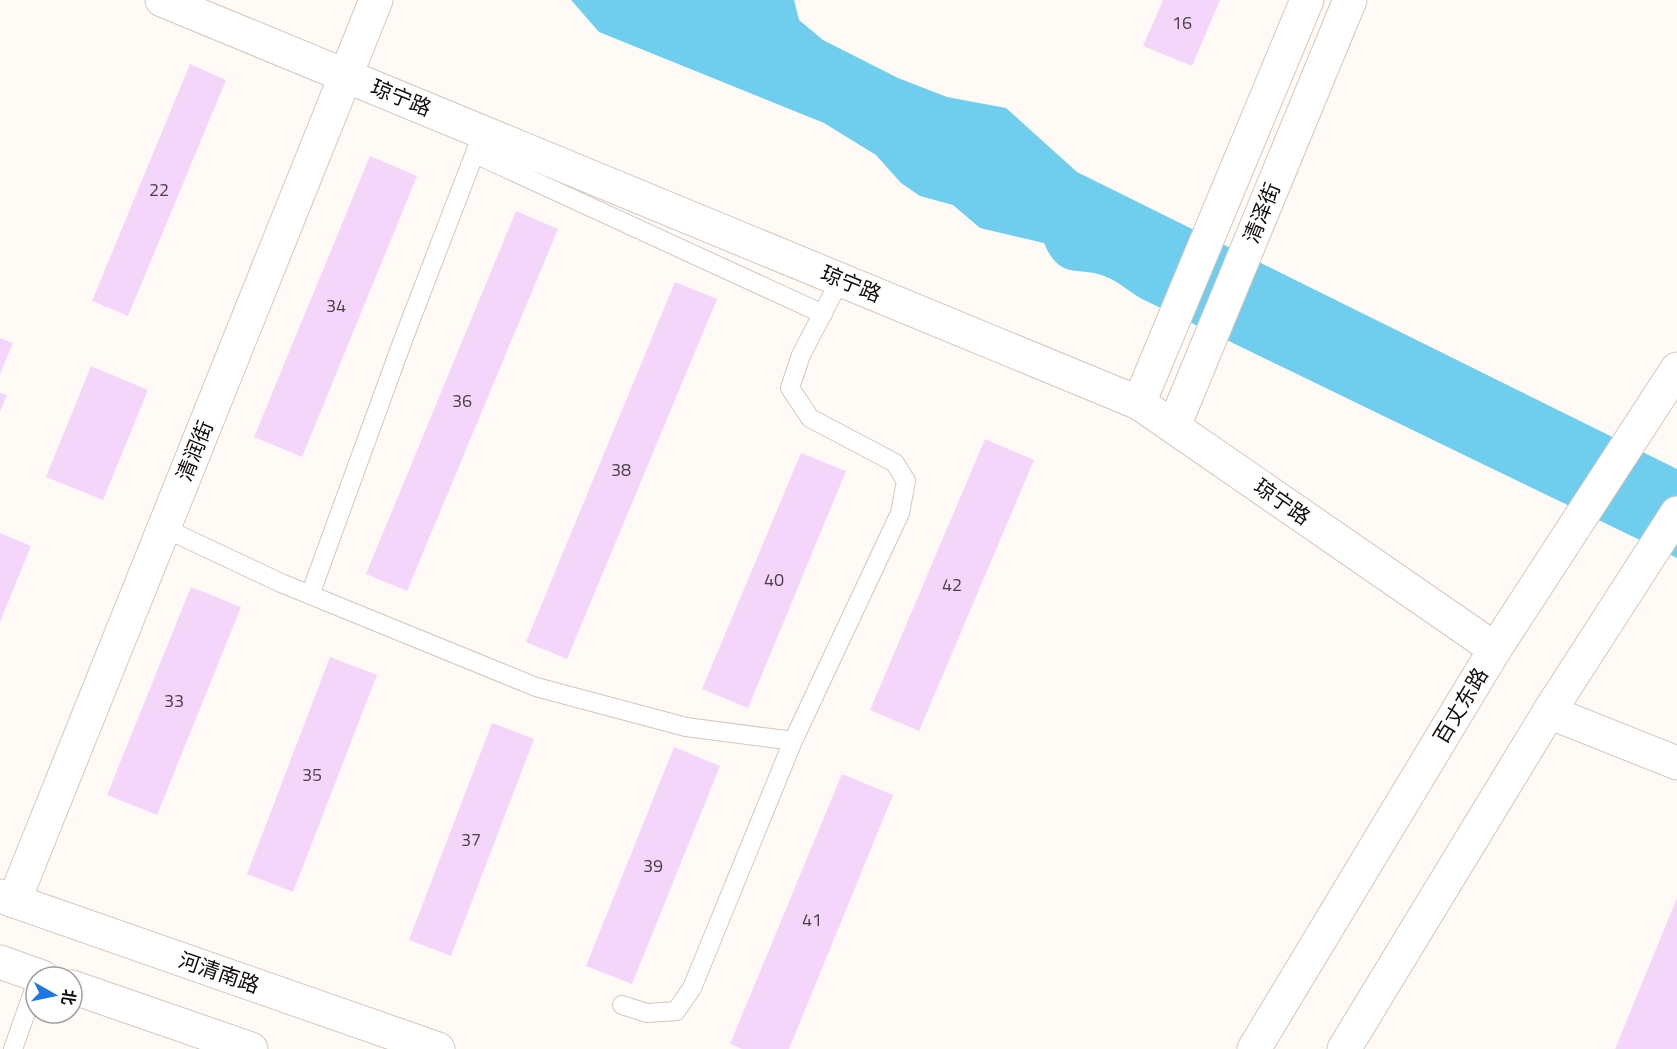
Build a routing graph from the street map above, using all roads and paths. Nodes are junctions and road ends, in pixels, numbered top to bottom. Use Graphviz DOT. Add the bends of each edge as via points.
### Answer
graph roads {
  1 [pos="162,0"];
  2 [pos="376,0"];
  3 [pos="1307,0"];
  4 [pos="1350,0"];
  5 [pos="345,75"];
  6 [pos="479,143"];
  7 [pos="840,280"];
  8 [pos="823,314"];
  9 [pos="1677,369"];
  10 [pos="1139,404"];
  11 [pos="1174,426"];
  12 [pos="1677,513"];
  13 [pos="164,528"];
  14 [pos="310,595"];
  15 [pos="1495,649"];
  16 [pos="1549,712"];
  17 [pos="793,741"];
  18 [pos="1677,764"];
  19 [pos="7,899"];
  20 [pos="0,962"];
  21 [pos="24,972"];
  22 [pos="84,991"];
  23 [pos="622,1005"];
  24 [pos="24,1019"];
  25 [pos="13,1049"];
  26 [pos="251,1049"];
  27 [pos="438,1049"];
  28 [pos="1254,1049"];
  29 [pos="1344,1049"];
  1 -- 5 [label="street, 琼宁路"];
  2 -- 5 [label="street, 清润街"];
  3 -- 10 [label="street, 清泽街"];
  4 -- 11 [label="street, 清泽街"];
  5 -- 6 [label="street, 琼宁路"];
  5 -- 13 [label="street, 清润街"];
  6 -- 7 [label="street, 琼宁路"];
  6 -- 8 [label="lane"];
  6 -- 14 [label="lane"];
  7 -- 8 [label="lane"];
  7 -- 10 [label="street, 琼宁路"];
  8 -- 17 [label="lane" via="801,355 790,388 810,418 895,463 906,481 900,513"];
  9 -- 15 [label="street, 百丈东路"];
  10 -- 11 [label="street, 琼宁路"];
  11 -- 15 [label="street, 琼宁路"];
  12 -- 16 [label="street"];
  13 -- 14 [label="lane"];
  13 -- 19 [label="street, 清润街"];
  14 -- 17 [label="lane" via="536,687 686,727"];
  15 -- 28 [label="street, 百丈东路"];
  16 -- 18 [label="street"];
  16 -- 29 [label="street"];
  17 -- 23 [label="lane" via="692,988 676,1011 647,1013"];
  19 -- 27 [label="street, 河清南路"];
  20 -- 21 [label="street"];
  22 -- 26 [label="street"];
  24 -- 25 [label="lane"];
}
